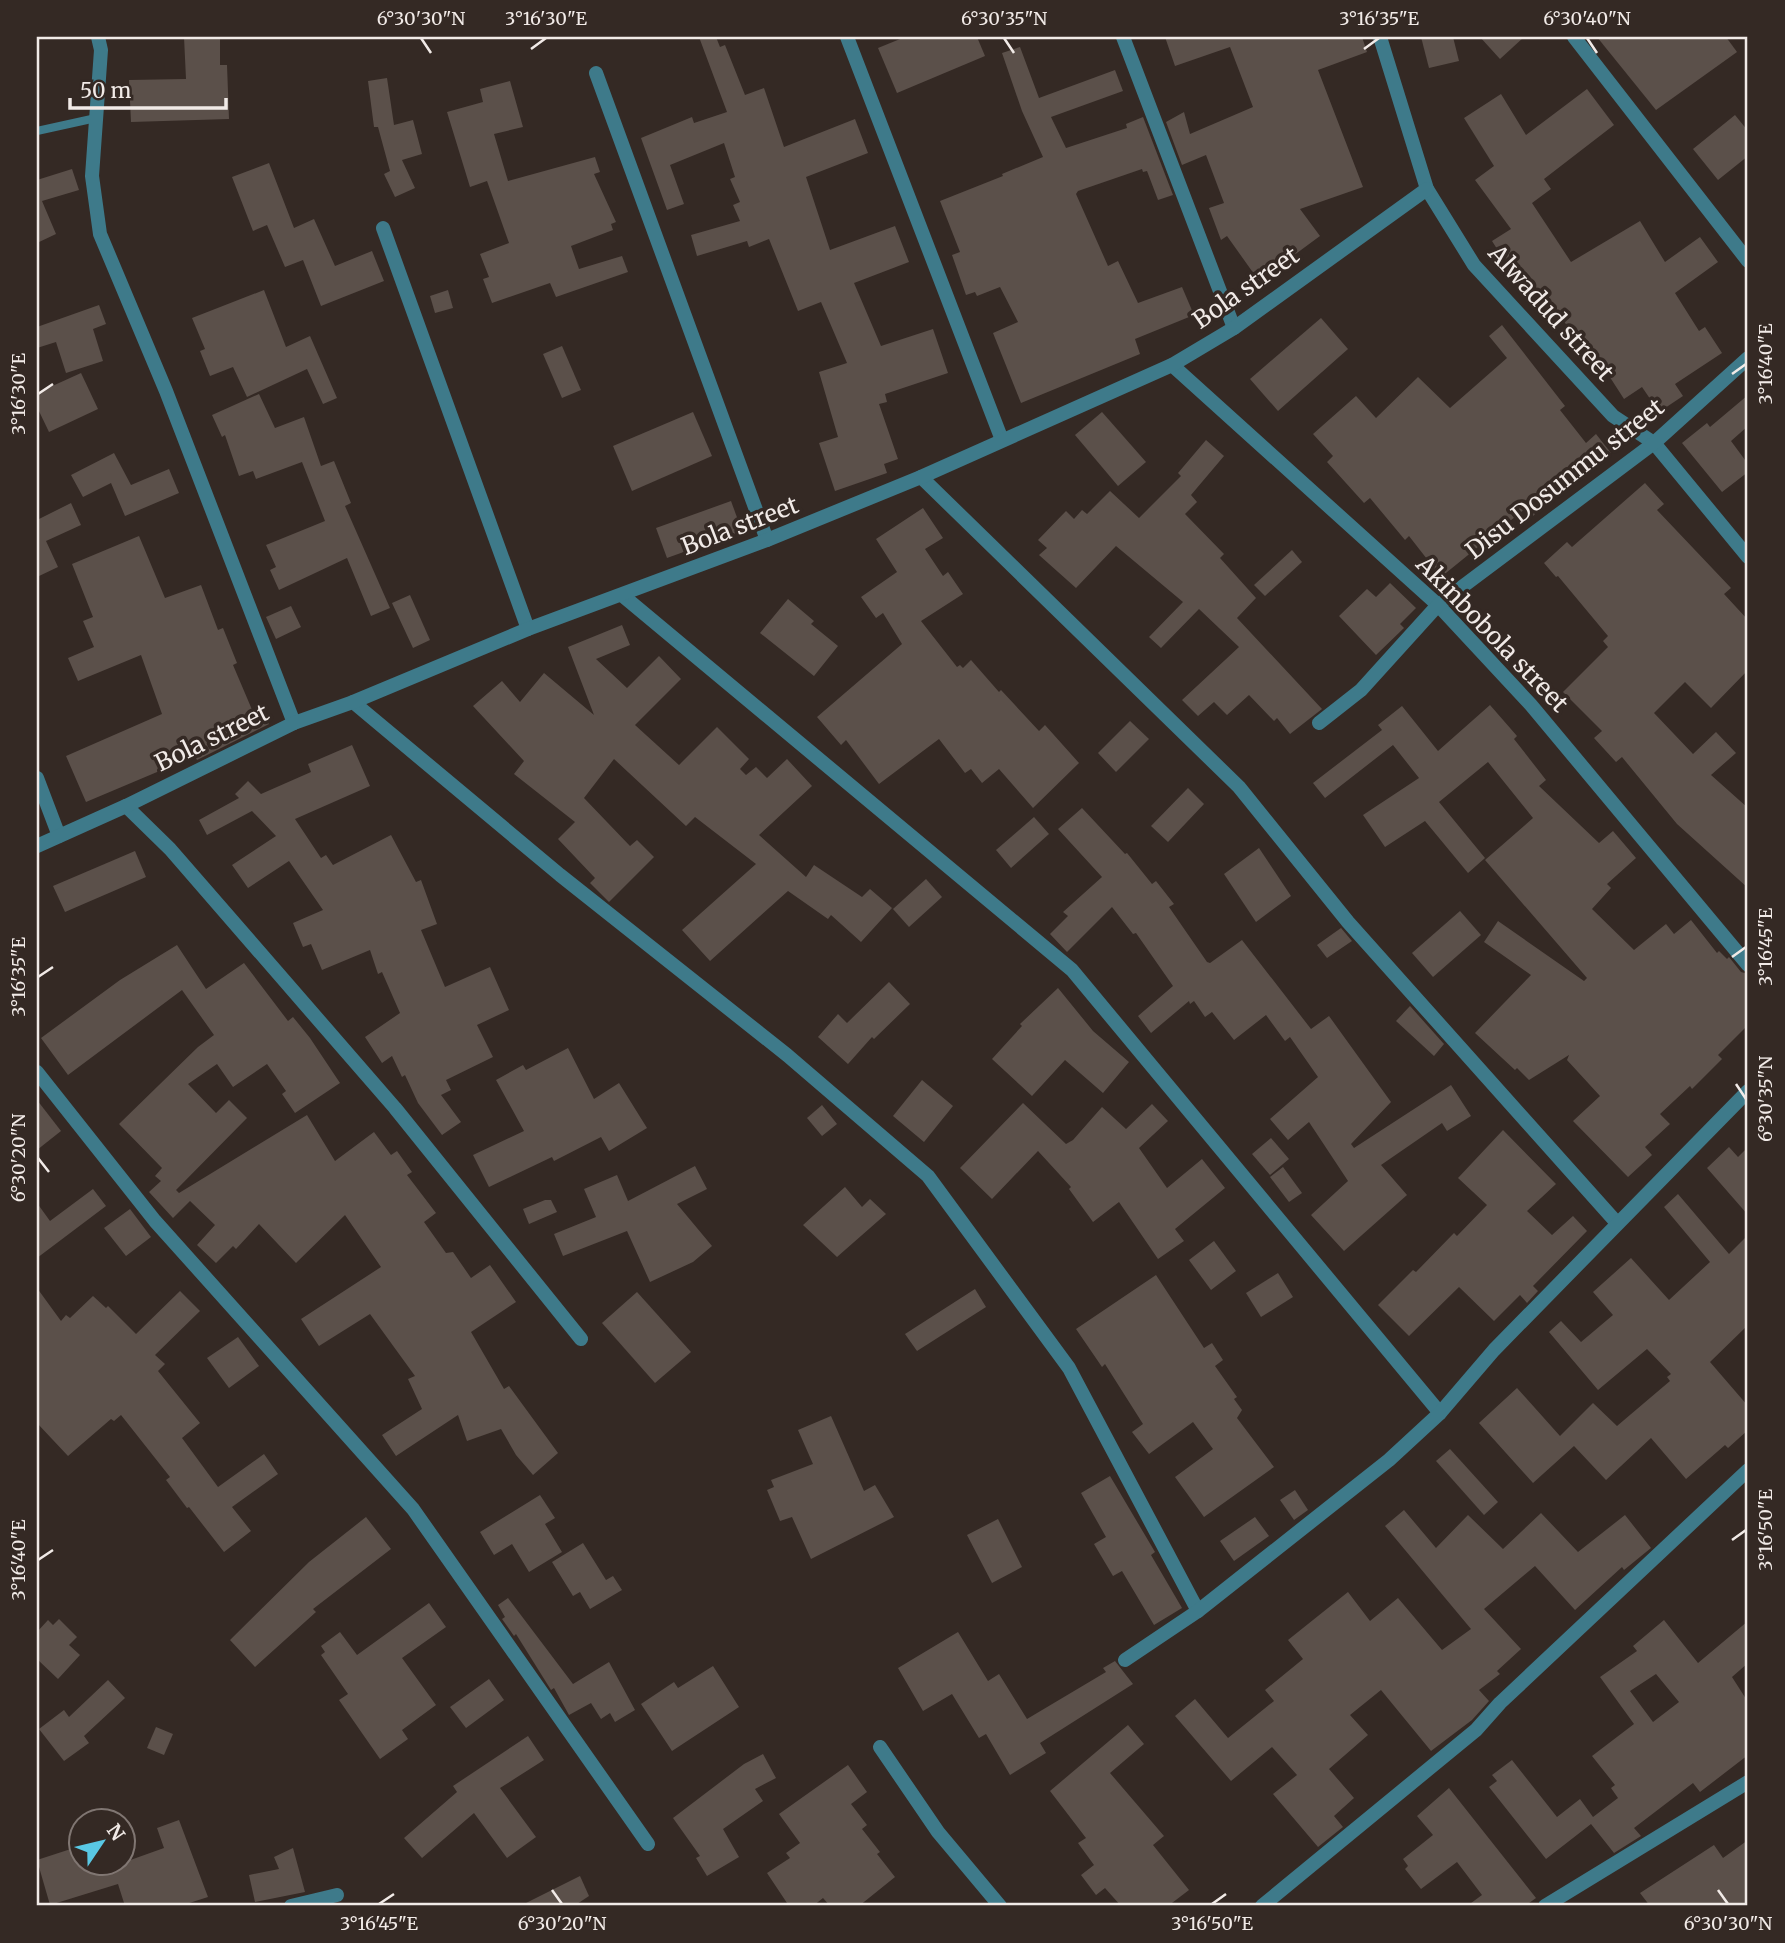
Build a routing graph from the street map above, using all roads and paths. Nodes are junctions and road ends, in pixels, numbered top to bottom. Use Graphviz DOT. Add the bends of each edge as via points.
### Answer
graph roads {
  1 [pos="98,37"];
  2 [pos="847,37"];
  3 [pos="1123,37"];
  4 [pos="1380,37"];
  5 [pos="1573,37"];
  6 [pos="596,73"];
  7 [pos="96,118"];
  8 [pos="37,131"];
  9 [pos="1427,189"];
  10 [pos="383,228"];
  11 [pos="1748,261"];
  12 [pos="1234,328"];
  13 [pos="1748,358"];
  14 [pos="1172,365"];
  15 [pos="1002,440"];
  16 [pos="1654,443"];
  17 [pos="921,478"];
  18 [pos="767,540"];
  19 [pos="1748,557"];
  20 [pos="622,595"];
  21 [pos="1438,605"];
  22 [pos="528,629"];
  23 [pos="353,702"];
  24 [pos="294,723"];
  25 [pos="1319,723"];
  26 [pos="37,778"];
  27 [pos="126,806"];
  28 [pos="60,836"];
  29 [pos="37,846"];
  30 [pos="1748,965"];
  31 [pos="37,1072"];
  32 [pos="1748,1091"];
  33 [pos="1617,1223"];
  34 [pos="581,1339"];
  35 [pos="1440,1413"];
  36 [pos="1748,1469"];
  37 [pos="1198,1611"];
  38 [pos="1125,1660"];
  39 [pos="880,1747"];
  40 [pos="1748,1782"];
  41 [pos="648,1844"];
  42 [pos="337,1895"];
  43 [pos="291,1906"];
  44 [pos="1000,1906"];
  45 [pos="1262,1906"];
  46 [pos="1545,1906"];
  1 -- 7 [label="street"];
  2 -- 15 [label="street"];
  3 -- 12 [label="street"];
  4 -- 9 [label="street, Alwadud street"];
  5 -- 11 [label="street"];
  6 -- 18 [label="street"];
  7 -- 8 [label="lane"];
  7 -- 24 [label="street" via="92,176 100,234"];
  9 -- 12 [label="street, Bola street"];
  9 -- 16 [label="street, Alwadud street" via="1474,265 1613,416"];
  10 -- 22 [label="street"];
  12 -- 14 [label="street, Bola street"];
  13 -- 16 [label="street, Disu Dosunmu street"];
  14 -- 15 [label="street, Bola street"];
  14 -- 21 [label="street, Akinbobola street"];
  15 -- 17 [label="street, Bola street"];
  16 -- 19 [label="street, Alwadud street"];
  16 -- 21 [label="street, Disu Dosunmu street"];
  17 -- 18 [label="street, Bola street"];
  17 -- 33 [label="street" via="1239,787 1348,922"];
  18 -- 20 [label="street, Bola street"];
  20 -- 22 [label="street, Bola street"];
  20 -- 35 [label="street" via="1072,970"];
  21 -- 25 [label="street, Disu Dosunmu street" via="1361,690"];
  21 -- 30 [label="street, Akinbobola street" via="1531,705"];
  22 -- 23 [label="street, Bola street"];
  23 -- 24 [label="street, Bola street"];
  23 -- 37 [label="street" via="928,1175 1069,1368"];
  24 -- 27 [label="street, Bola street"];
  26 -- 28 [label="street"];
  27 -- 28 [label="street, Bola street"];
  27 -- 34 [label="street" via="170,849 396,1108"];
  28 -- 29 [label="street, Bola street"];
  31 -- 41 [label="street" via="156,1221 412,1508"];
  32 -- 33 [label="street"];
  33 -- 35 [label="street"];
  35 -- 37 [label="street" via="1338,1502"];
  36 -- 45 [label="street" via="1476,1730"];
  37 -- 38 [label="street"];
  39 -- 44 [label="street" via="938,1832"];
  40 -- 46 [label="street"];
  42 -- 43 [label="street"];
}
